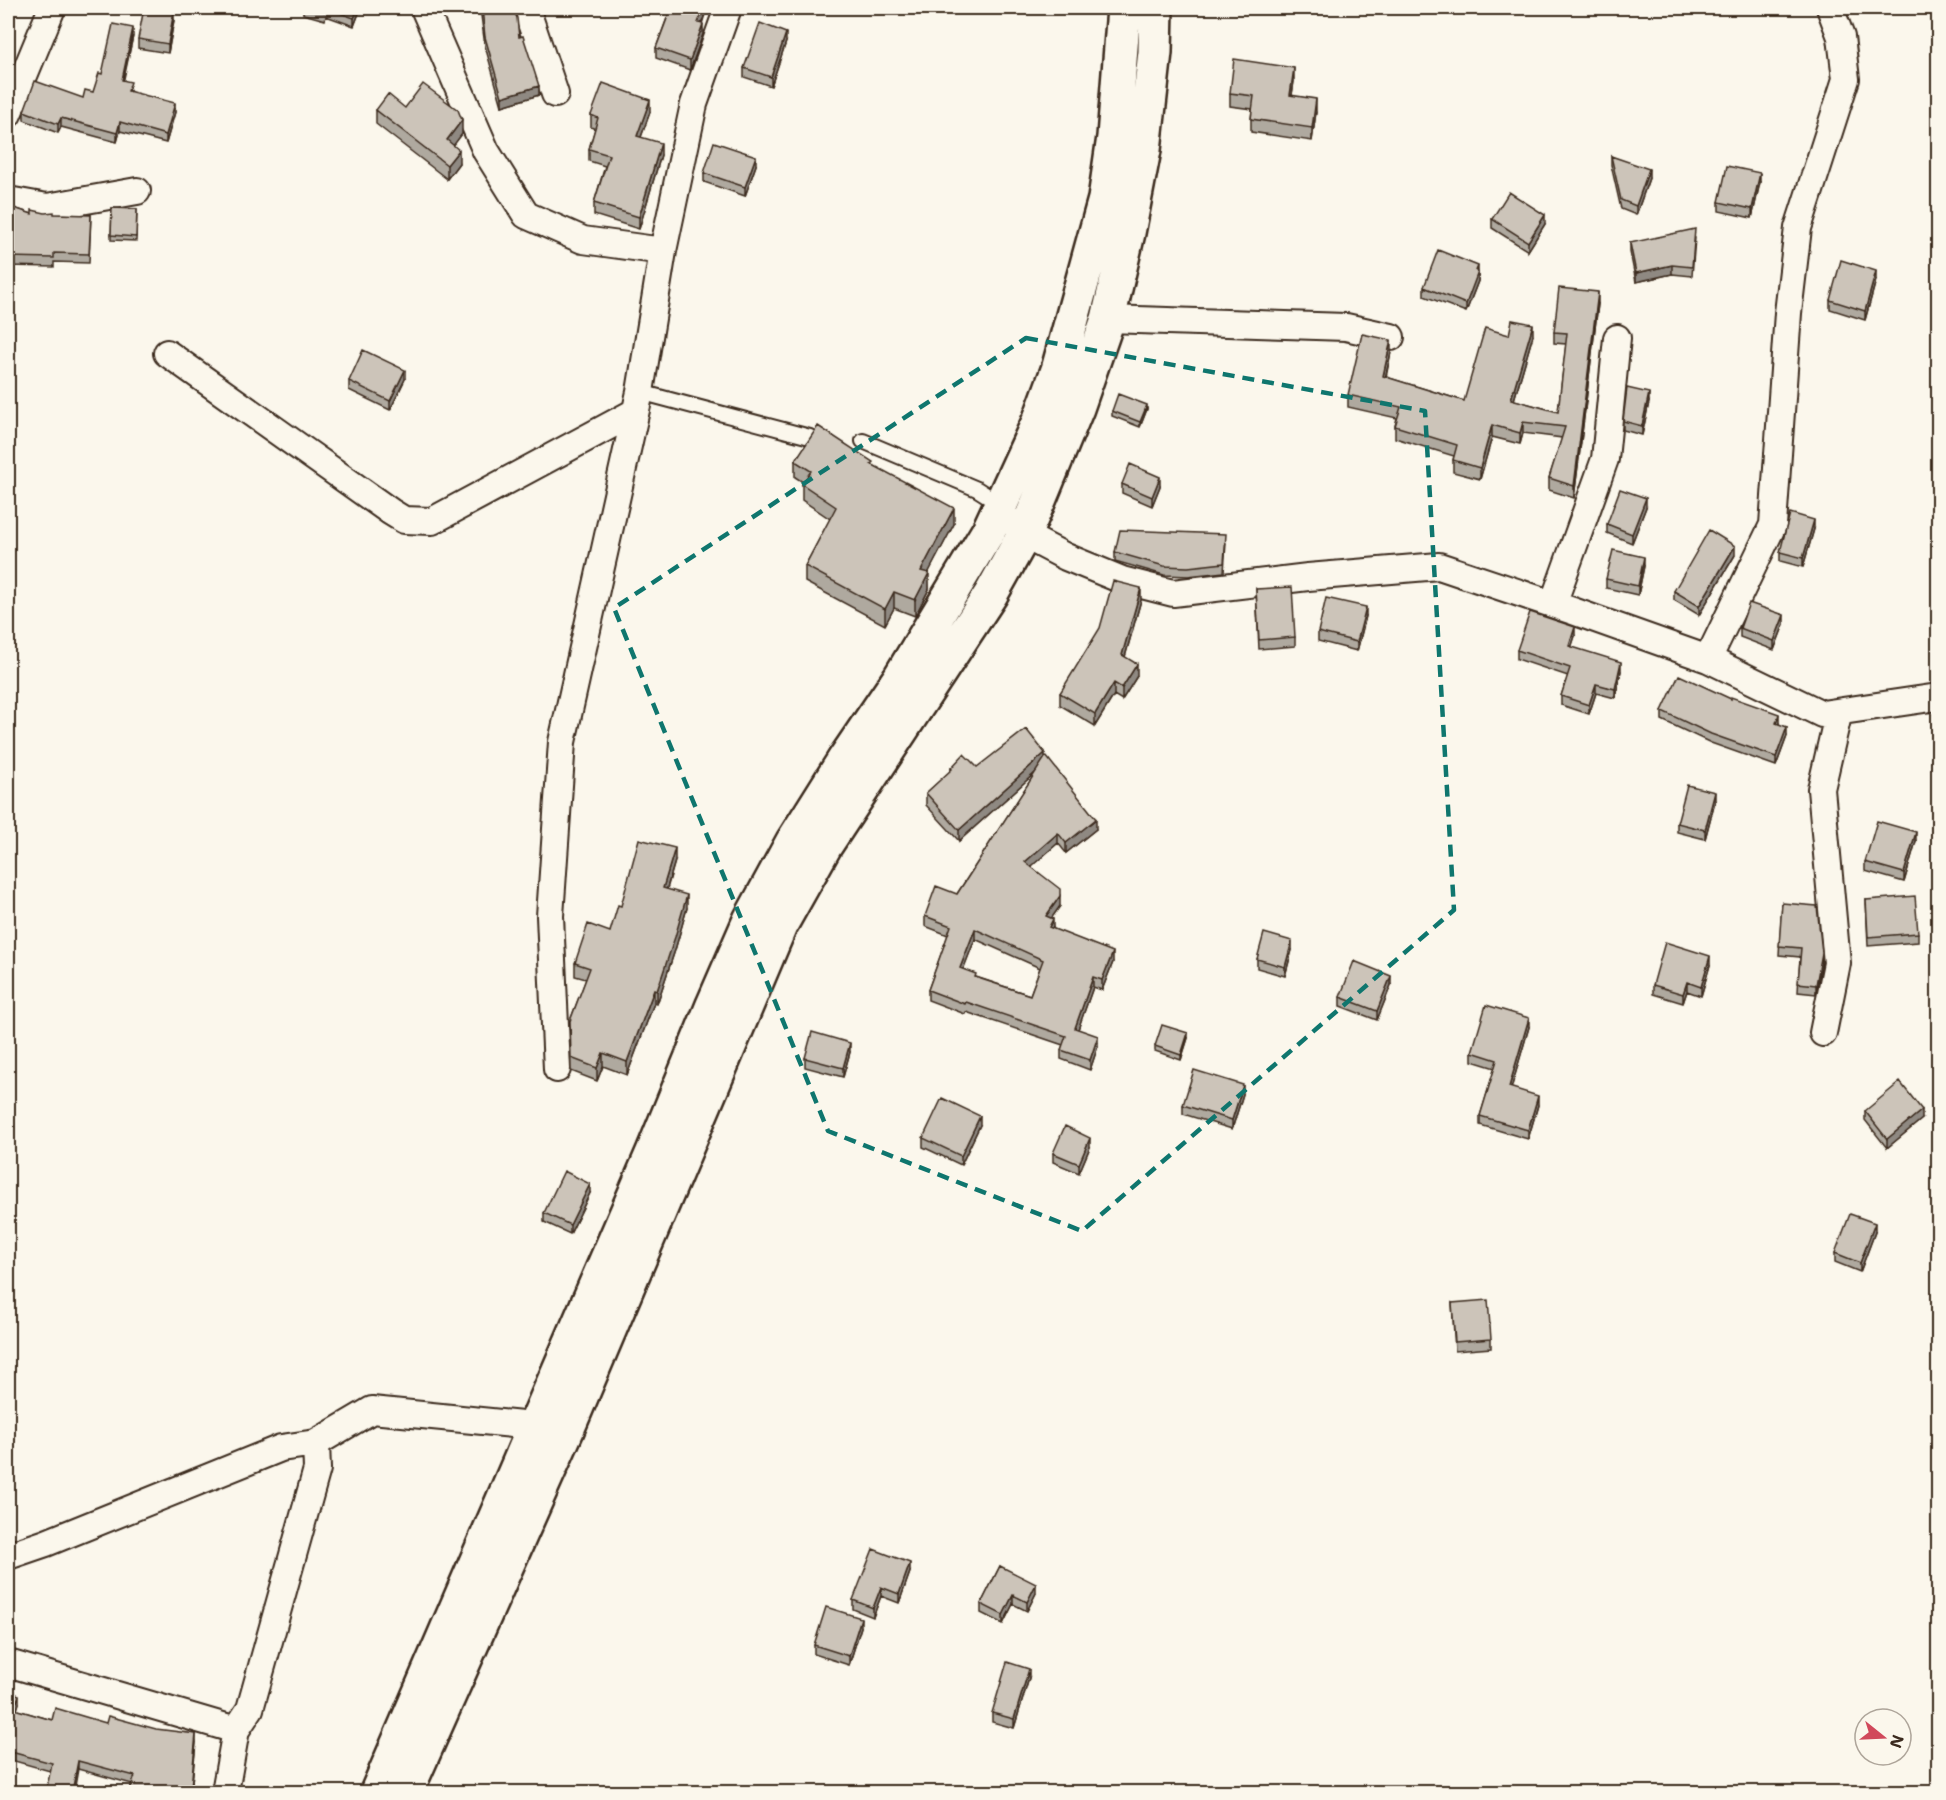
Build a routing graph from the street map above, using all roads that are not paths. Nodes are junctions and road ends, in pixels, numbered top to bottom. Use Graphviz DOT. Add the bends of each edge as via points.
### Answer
graph roads {
  1 [pos="52,8"];
  2 [pos="424,8"];
  3 [pos="526,8"];
  4 [pos="728,8"];
  5 [pos="1124,8"];
  6 [pos="1156,8"];
  7 [pos="1830,8"];
  8 [pos="555,94"];
  9 [pos="8,114"];
  10 [pos="137,191"];
  11 [pos="8,200"];
  12 [pos="663,251"];
  13 [pos="1108,319"];
  14 [pos="1391,337"];
  15 [pos="1617,338"];
  16 [pos="167,352"];
  17 [pos="638,402"];
  18 [pos="810,437"];
  19 [pos="863,441"];
  20 [pos="1000,507"];
  21 [pos="1024,535"];
  22 [pos="1553,604"];
  23 [pos="1708,659"];
  24 [pos="1938,697"];
  25 [pos="1822,714"];
  26 [pos="1823,1033"];
  27 [pos="557,1069"];
  28 [pos="535,1427"];
  29 [pos="567,1430"];
  30 [pos="316,1443"];
  31 [pos="8,1556"];
  32 [pos="8,1663"];
  33 [pos="236,1730"];
  34 [pos="225,1792"];
  35 [pos="377,1792"];
  36 [pos="406,1792"];
  1 -- 9 [label="street"];
  2 -- 12 [label="street" via="486,151 526,215 584,240"];
  3 -- 8 [label="street"];
  4 -- 12 [label="street" via="694,104"];
  5 -- 20 [label="main road" via="1105,199 1058,370"];
  6 -- 13 [label="main road" via="1144,150"];
  7 -- 23 [label="street" via="1842,37 1846,79 1798,228 1773,525"];
  10 -- 11 [label="street" via="47,207"];
  12 -- 17 [label="street"];
  13 -- 14 [label="street" via="1346,327"];
  13 -- 21 [label="main road" via="1077,408"];
  15 -- 22 [label="street" via="1605,459"];
  16 -- 17 [label="street" via="404,520 432,520"];
  17 -- 18 [label="lane"];
  17 -- 27 [label="street" via="562,742 550,916"];
  19 -- 20 [label="lane" via="977,489"];
  20 -- 21 [label="street"];
  20 -- 28 [label="main road" via="937,618 793,841 750,920"];
  21 -- 22 [label="street" via="1122,580 1173,593 1439,566"];
  21 -- 29 [label="main road" via="964,638 825,846 780,926"];
  22 -- 23 [label="street"];
  23 -- 25 [label="street"];
  24 -- 25 [label="street"];
  25 -- 26 [label="street" via="1838,715 1821,789 1837,963"];
  28 -- 29 [label="street"];
  28 -- 30 [label="street" via="372,1410"];
  28 -- 35 [label="main road"];
  29 -- 36 [label="main road"];
  30 -- 31 [label="street" via="280,1448"];
  30 -- 33 [label="street" via="317,1469 250,1709"];
  32 -- 33 [label="street"];
  33 -- 34 [label="street"];
}
